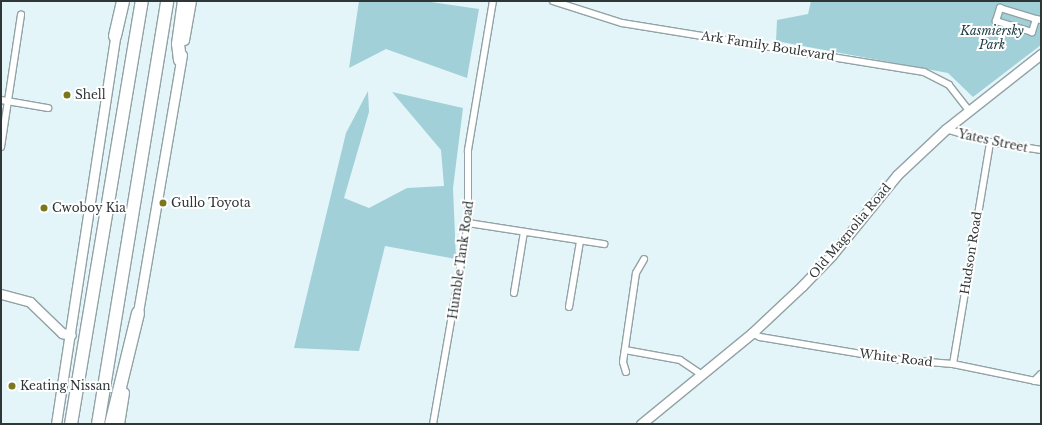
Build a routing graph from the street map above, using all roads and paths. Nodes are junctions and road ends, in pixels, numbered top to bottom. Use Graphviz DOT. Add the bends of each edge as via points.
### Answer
graph roads {
  1 [pos="121,1"];
  2 [pos="142,1"];
  3 [pos="167,1"];
  4 [pos="184,1"];
  5 [pos="191,1"];
  6 [pos="493,1"];
  7 [pos="553,1"];
  8 [pos="21,16"];
  9 [pos="1039,19"];
  10 [pos="115,36"];
  11 [pos="1041,54"];
  12 [pos="180,60"];
  13 [pos="4,101"];
  14 [pos="48,108"];
  15 [pos="969,111"];
  16 [pos="946,129"];
  17 [pos="990,142"];
  18 [pos="1,147"];
  19 [pos="1041,150"];
  20 [pos="468,223"];
  21 [pos="524,232"];
  22 [pos="580,241"];
  23 [pos="604,244"];
  24 [pos="644,259"];
  25 [pos="514,293"];
  26 [pos="1,294"];
  27 [pos="569,307"];
  28 [pos="138,313"];
  29 [pos="752,333"];
  30 [pos="71,335"];
  31 [pos="625,350"];
  32 [pos="953,364"];
  33 [pos="626,372"];
  34 [pos="701,374"];
  35 [pos="1041,374"];
  36 [pos="1034,381"];
  37 [pos="1041,382"];
  38 [pos="56,424"];
  39 [pos="71,424"];
  40 [pos="98,424"];
  41 [pos="112,424"];
  42 [pos="119,424"];
  43 [pos="433,424"];
  44 [pos="641,424"];
  1 -- 10 [label="highway"];
  2 -- 39 [label="highway"];
  3 -- 40 [label="highway"];
  4 -- 12 [label="highway" via="178,44"];
  5 -- 12 [label="main road"];
  6 -- 20 [label="street, Humble Tank Road" via="468,150"];
  7 -- 15 [label="street, Ark Family Boulevard" via="622,23 924,72 949,85"];
  8 -- 13 [label="street"];
  9 -- 9 [label="street" via="1000,8 996,21 1032,32"];
  10 -- 30 [label="main road"];
  11 -- 15 [label="main road, Old Magnolia Road"];
  12 -- 28 [label="main road"];
  13 -- 14 [label="street"];
  13 -- 18 [label="street"];
  15 -- 16 [label="main road, Old Magnolia Road"];
  16 -- 17 [label="street, Yates Street"];
  16 -- 29 [label="main road, Old Magnolia Road" via="897,175 832,255"];
  17 -- 19 [label="street, Yates Street"];
  17 -- 32 [label="street, Hudson Road"];
  20 -- 21 [label="street"];
  20 -- 43 [label="street, Humble Tank Road"];
  21 -- 22 [label="street"];
  21 -- 25 [label="street"];
  22 -- 23 [label="street"];
  22 -- 27 [label="street"];
  24 -- 31 [label="street" via="636,273"];
  26 -- 30 [label="main road" via="30,302 62,333"];
  28 -- 41 [label="highway"];
  28 -- 42 [label="main road"];
  29 -- 32 [label="street, White Road" via="760,337 892,360"];
  29 -- 34 [label="main road, Old Magnolia Road"];
  30 -- 38 [label="main road"];
  31 -- 33 [label="street" via="622,366"];
  31 -- 34 [label="street" via="680,360"];
  32 -- 36 [label="street, White Road"];
  34 -- 44 [label="main road, Old Magnolia Road"];
  35 -- 36 [label="street"];
  36 -- 37 [label="street, White Road"];
}
